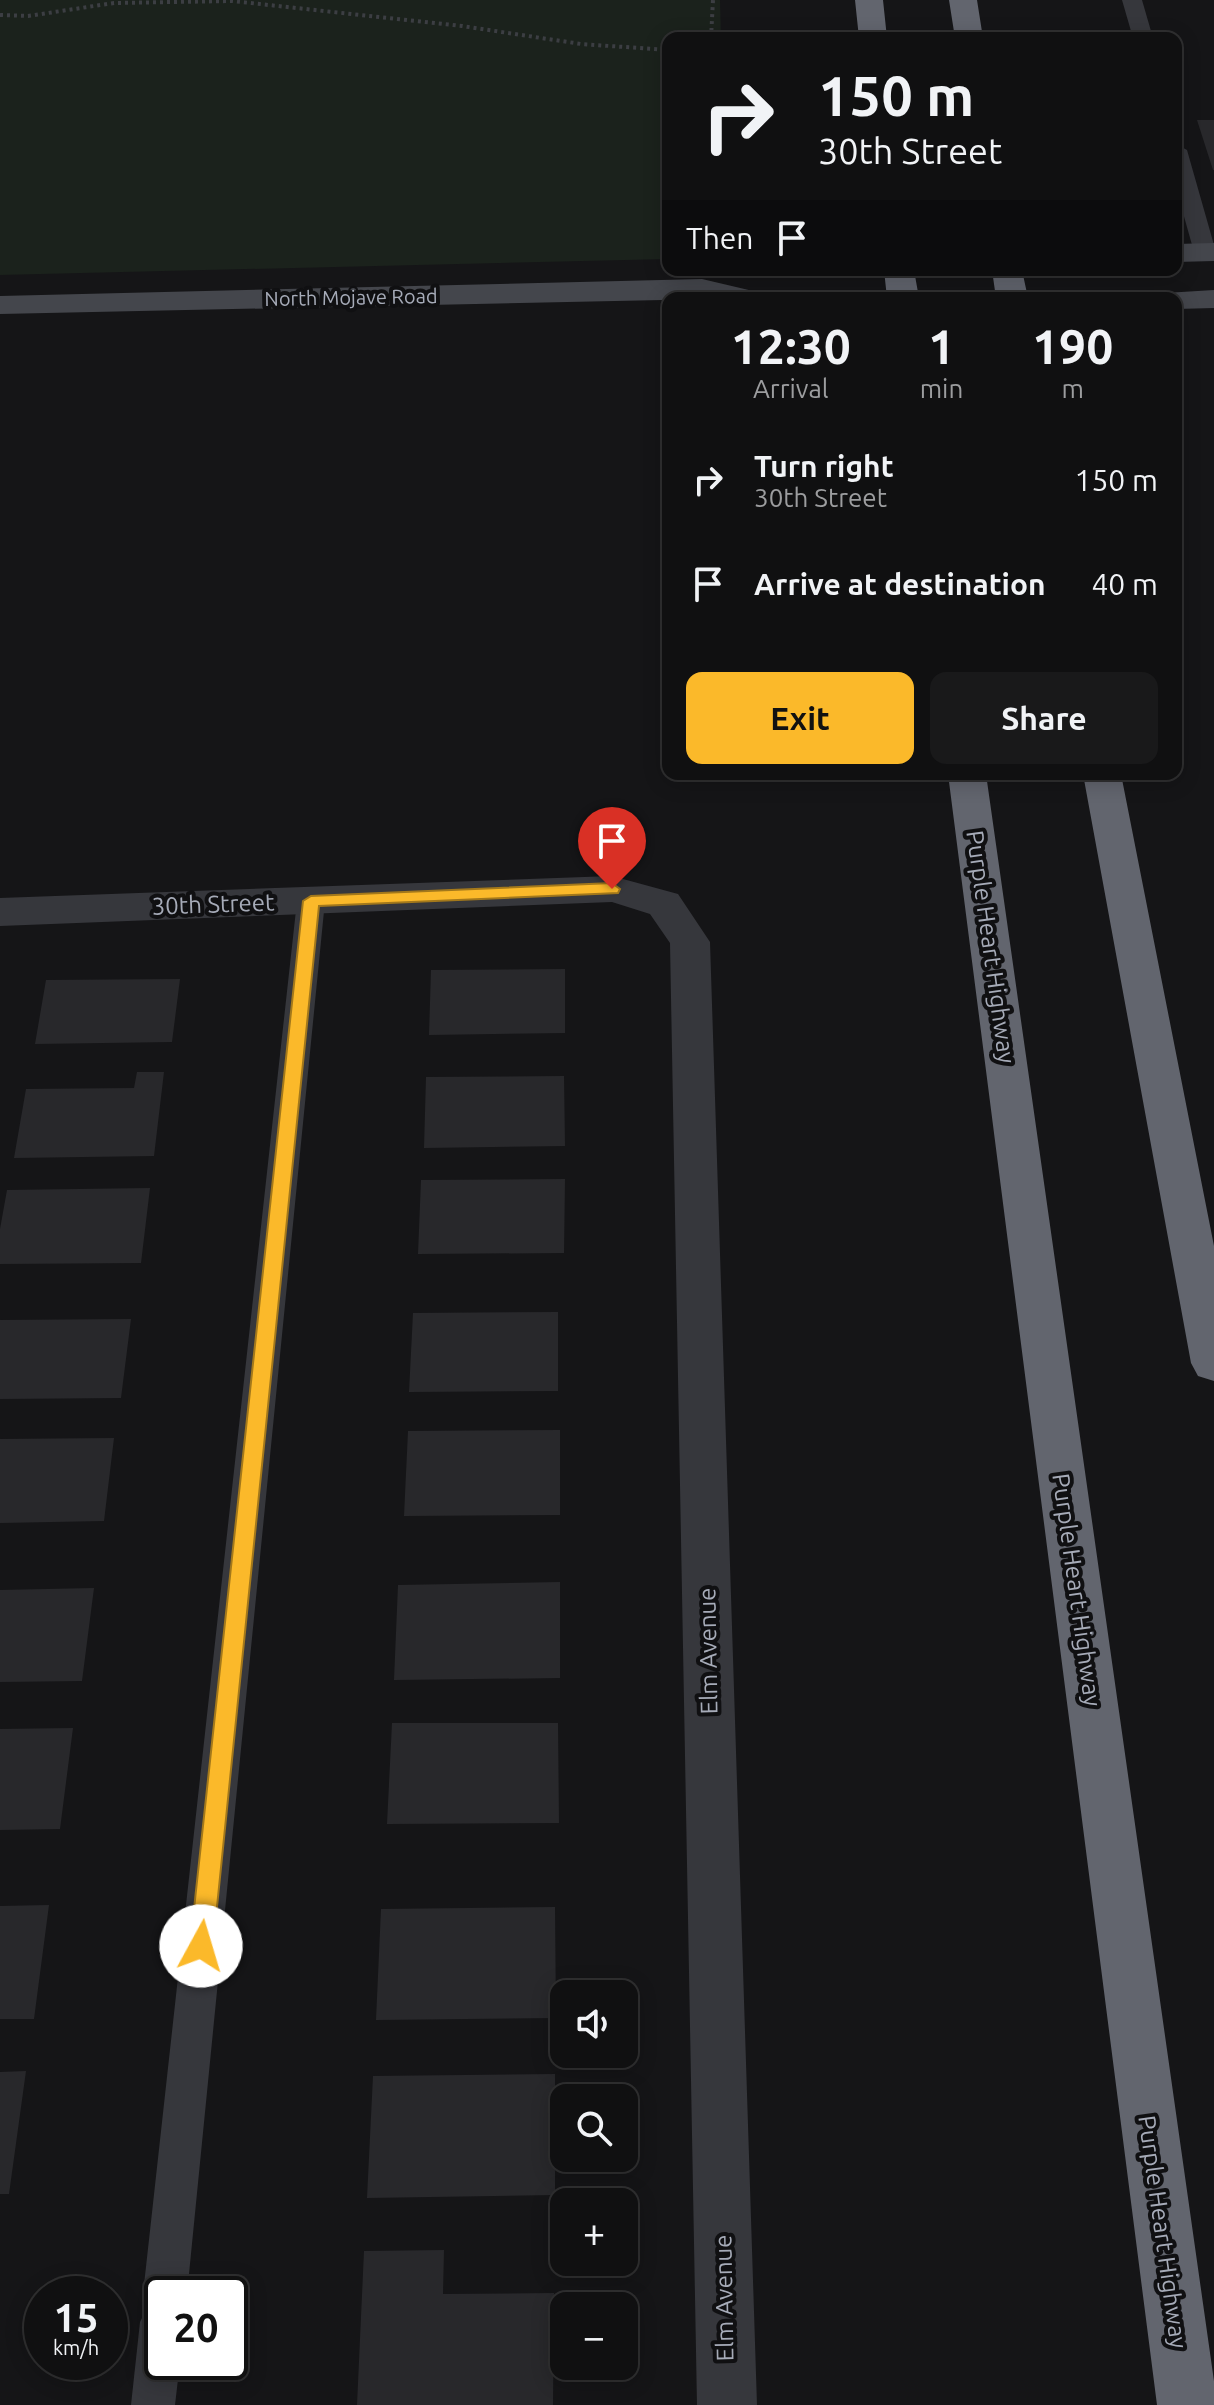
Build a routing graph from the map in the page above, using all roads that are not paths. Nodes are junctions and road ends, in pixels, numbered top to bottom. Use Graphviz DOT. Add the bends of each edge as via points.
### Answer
graph roads {
  1 [pos="869,0"];
  2 [pos="963,0"];
  3 [pos="1132,0"];
  4 [pos="872,32"];
  5 [pos="968,32"];
  6 [pos="1141,32"];
  7 [pos="1182,178"];
  8 [pos="1198,252"];
  9 [pos="737,276"];
  10 [pos="702,288"];
  11 [pos="718,292"];
  12 [pos="1214,299"];
  13 [pos="1182,300"];
  14 [pos="0,305"];
  15 [pos="968,780"];
  16 [pos="1103,780"];
  17 [pos="311,901"];
  18 [pos="664,904"];
  19 [pos="0,912"];
  20 [pos="1214,1363"];
  21 [pos="167,2276"];
  22 [pos="156,2380"];
  23 [pos="153,2405"];
  24 [pos="727,2405"];
  25 [pos="1187,2405"];
  1 -- 4 [label="highway"];
  2 -- 5 [label="highway"];
  3 -- 6 [label="lane"];
  7 -- 8 [label="lane"];
  9 -- 10 [label="street, North Mojave Road"];
  10 -- 11 [label="street, North Mojave Road"];
  10 -- 14 [label="street, North Mojave Road"];
  12 -- 13 [label="street"];
  15 -- 25 [label="highway, Purple Heart Highway"];
  16 -- 20 [label="highway"];
  17 -- 18 [label="street, 30th Street" via="612,889"];
  17 -- 19 [label="street, 30th Street"];
  17 -- 21 [label="lane"];
  18 -- 24 [label="street, Elm Avenue" via="690,942"];
  22 -- 23 [label="lane"];
}
